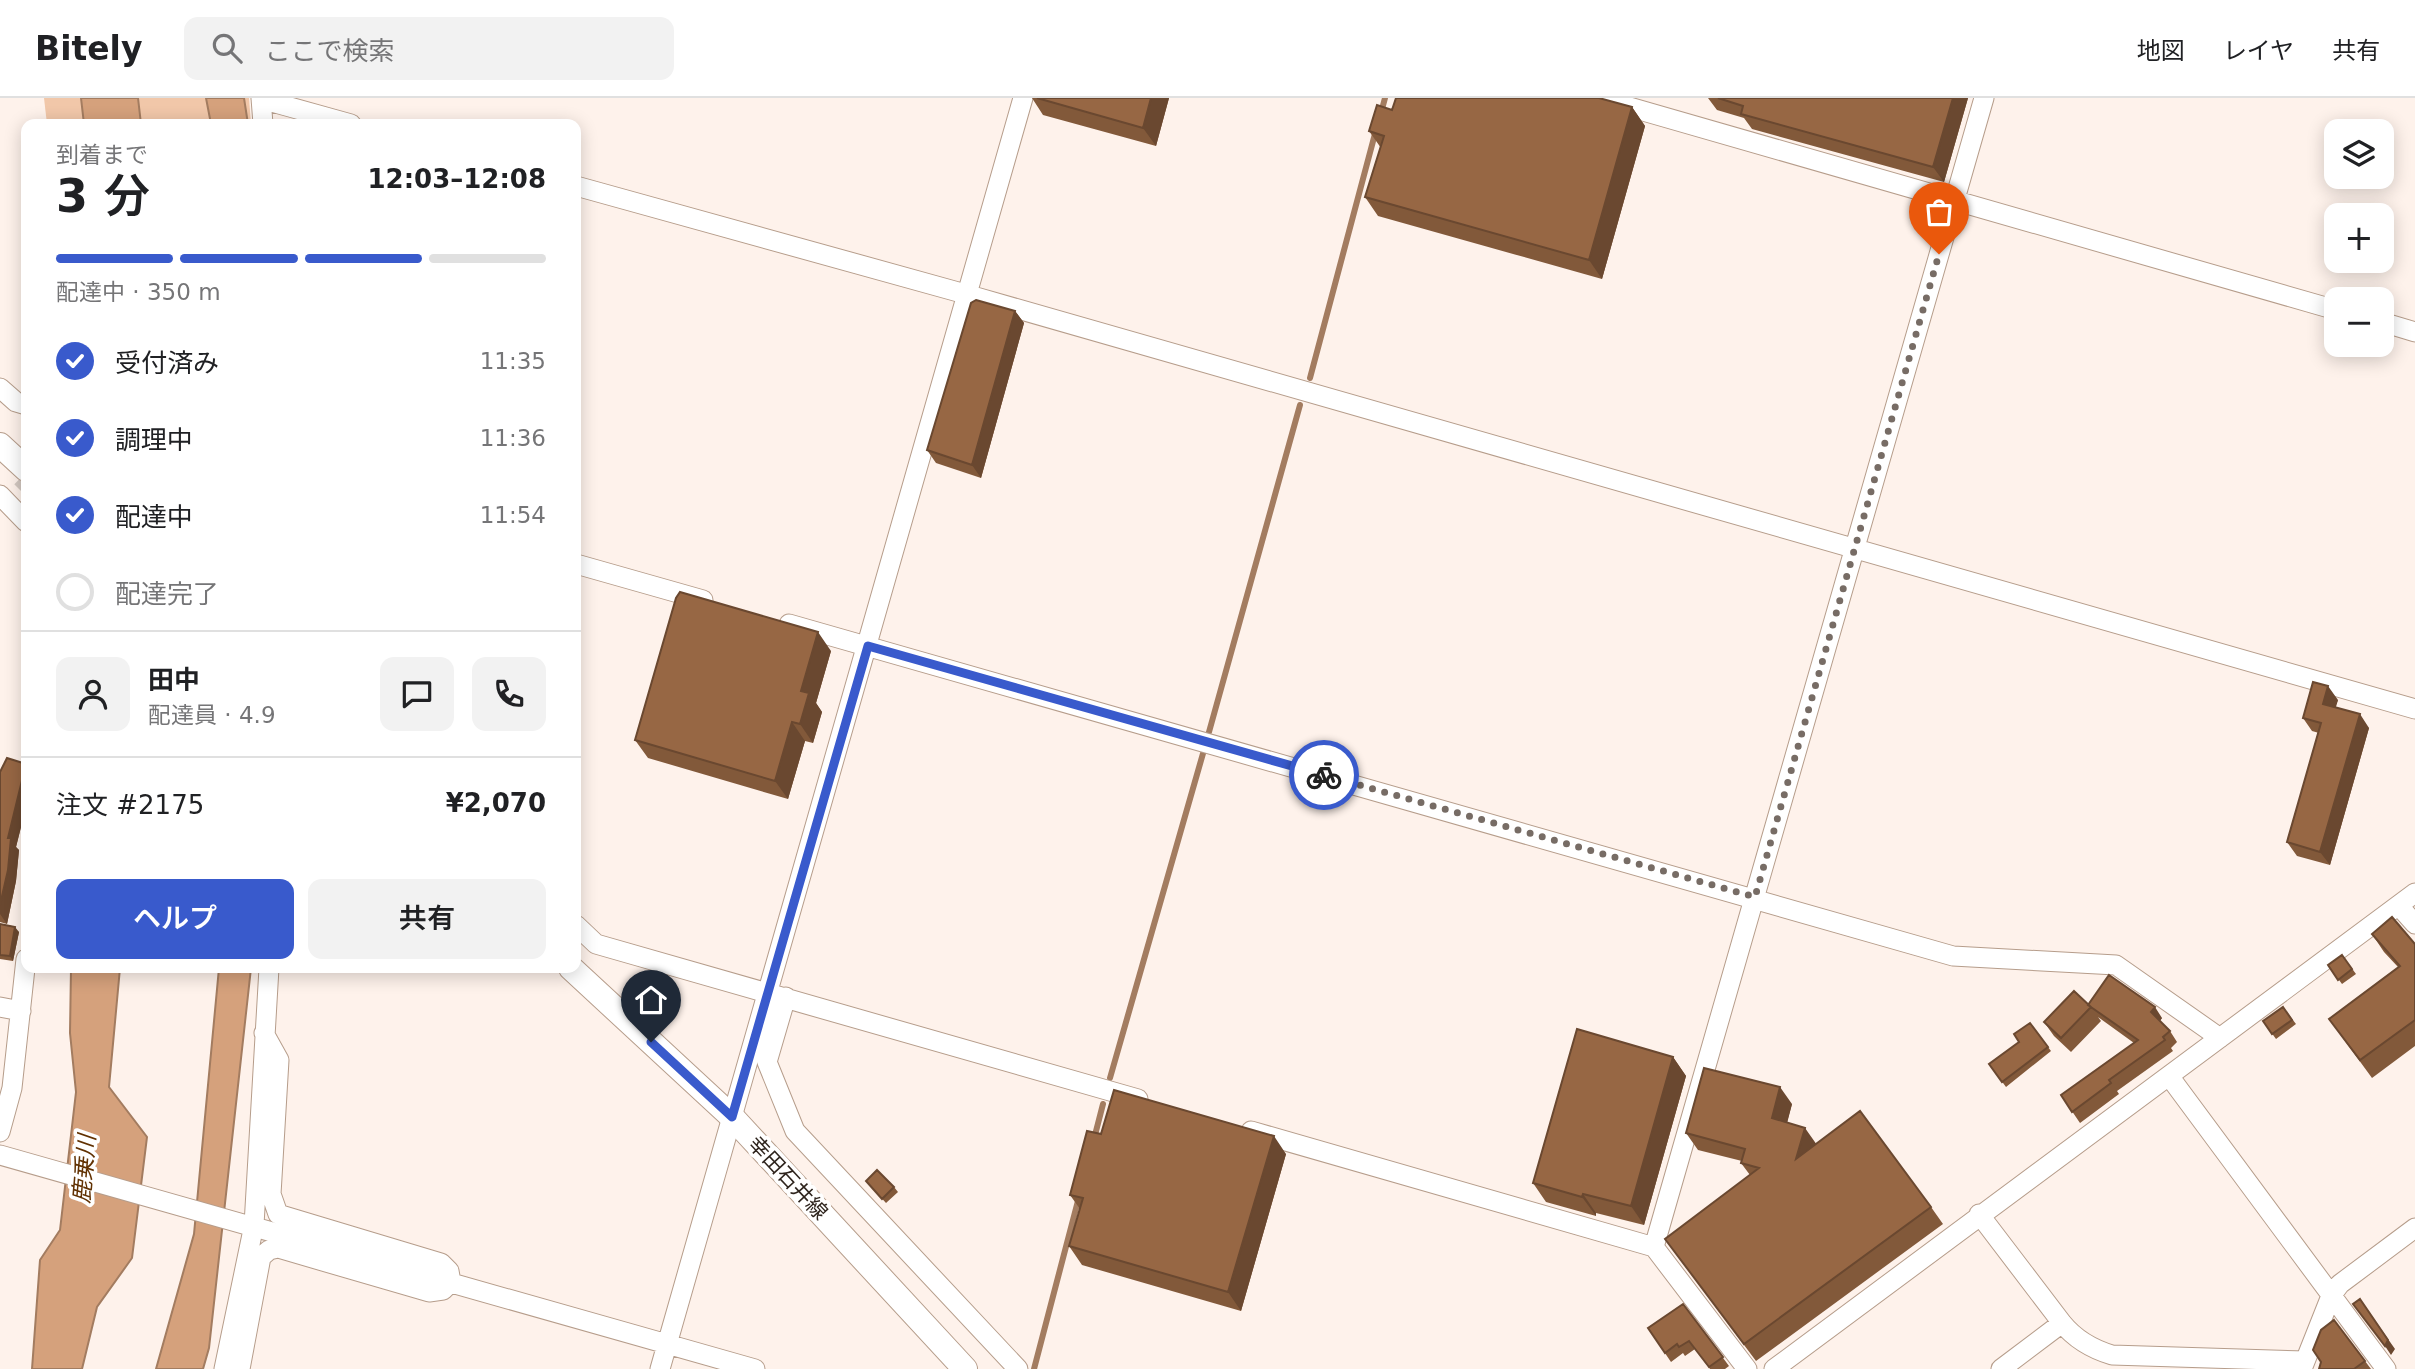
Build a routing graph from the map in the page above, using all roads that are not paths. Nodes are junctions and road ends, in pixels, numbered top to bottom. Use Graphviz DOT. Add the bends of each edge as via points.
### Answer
graph roads {
  1 [pos="1023,98"];
  2 [pos="1598,98"];
  3 [pos="1984,98"];
  4 [pos="261,99"];
  5 [pos="263,119"];
  6 [pos="333,119"];
  7 [pos="581,187"];
  8 [pos="1955,201"];
  9 [pos="969,295"];
  10 [pos="2324,307"];
  11 [pos="2394,326"];
  12 [pos="2415,332"];
  13 [pos="0,387"];
  14 [pos="21,404"];
  15 [pos="0,445"];
  16 [pos="14,489"];
  17 [pos="21,508"];
  18 [pos="1854,548"];
  19 [pos="581,565"];
  20 [pos="722,605"];
  21 [pos="775,620"];
  22 [pos="868,646"];
  23 [pos="2415,709"];
  24 [pos="2415,893"];
  25 [pos="1755,897"];
  26 [pos="2399,906"];
  27 [pos="2415,924"];
  28 [pos="581,930"];
  29 [pos="24,973"];
  30 [pos="269,973"];
  31 [pos="576,973"];
  32 [pos="777,995"];
  33 [pos="0,1007"];
  34 [pos="20,1011"];
  35 [pos="264,1033"];
  36 [pos="2220,1038"];
  37 [pos="2169,1076"];
  38 [pos="1160,1105"];
  39 [pos="732,1117"];
  40 [pos="1227,1124"];
  41 [pos="0,1132"];
  42 [pos="10,1158"];
  43 [pos="1979,1214"];
  44 [pos="254,1226"];
  45 [pos="2415,1228"];
  46 [pos="1654,1247"];
  47 [pos="451,1282"];
  48 [pos="2331,1296"];
  49 [pos="2062,1323"];
  50 [pos="667,1345"];
  51 [pos="2112,1362"];
  52 [pos="2304,1365"];
  53 [pos="224,1369"];
  54 [pos="240,1369"];
  55 [pos="660,1369"];
  56 [pos="755,1369"];
  57 [pos="965,1369"];
  58 [pos="1018,1369"];
  59 [pos="1747,1369"];
  60 [pos="1773,1369"];
  61 [pos="2001,1369"];
  62 [pos="2386,1369"];
  1 -- 9 [label="street"];
  2 -- 8 [label="street"];
  3 -- 8 [label="street"];
  4 -- 5 [label="street"];
  4 -- 6 [label="street"];
  7 -- 9 [label="street"];
  8 -- 10 [label="street"];
  8 -- 18 [label="street"];
  9 -- 18 [label="street"];
  9 -- 22 [label="street"];
  11 -- 12 [label="street"];
  13 -- 14 [label="street"];
  15 -- 16 [label="main road"];
  16 -- 17 [label="street"];
  18 -- 23 [label="street"];
  18 -- 25 [label="street"];
  19 -- 20 [label="street"];
  21 -- 22 [label="street"];
  22 -- 25 [label="street"];
  22 -- 32 [label="street"];
  24 -- 26 [label="street"];
  25 -- 36 [label="street" via="1954,956 2116,965"];
  25 -- 46 [label="street"];
  26 -- 27 [label="street"];
  26 -- 36 [label="street"];
  28 -- 32 [label="street" via="596,944"];
  29 -- 34 [label="street"];
  30 -- 35 [label="street"];
  31 -- 39 [label="main road, 幸田石井線"];
  32 -- 38 [label="street"];
  32 -- 39 [label="street"];
  32 -- 58 [label="street" via="768,1062 795,1131"];
  33 -- 34 [label="street"];
  34 -- 41 [label="street" via="12,1088"];
  35 -- 44 [label="street"];
  35 -- 47 [label="street" via="279,1060 271,1194 278,1214 441,1263"];
  36 -- 37 [label="street"];
  37 -- 43 [label="street"];
  37 -- 48 [label="street"];
  39 -- 50 [label="street"];
  39 -- 57 [label="main road, 幸田石井線"];
  40 -- 46 [label="street"];
  42 -- 44 [label="street"];
  43 -- 49 [label="street"];
  43 -- 60 [label="street"];
  44 -- 47 [label="street"];
  44 -- 53 [label="street"];
  45 -- 48 [label="street" via="2340,1284"];
  46 -- 59 [label="street"];
  47 -- 50 [label="street"];
  47 -- 54 [label="street" via="443,1290 429,1292 278,1248 269,1250 261,1257"];
  48 -- 52 [label="street"];
  48 -- 62 [label="street"];
  49 -- 51 [label="street"];
  49 -- 61 [label="street"];
  50 -- 55 [label="street"];
  50 -- 56 [label="street"];
  51 -- 52 [label="street"];
}
